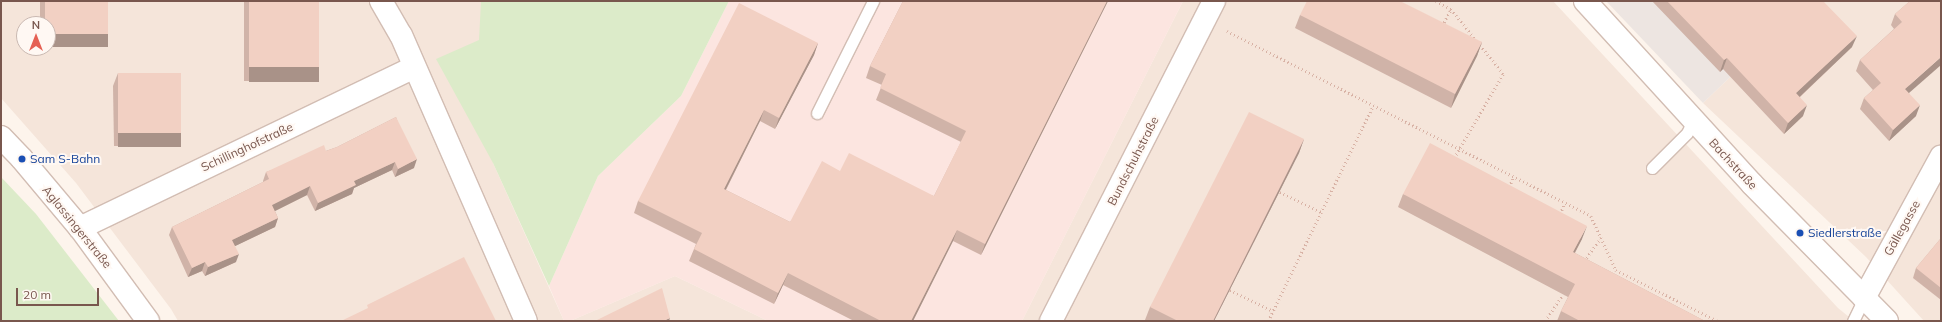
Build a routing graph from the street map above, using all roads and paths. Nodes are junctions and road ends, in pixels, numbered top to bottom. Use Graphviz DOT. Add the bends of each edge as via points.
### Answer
graph roads {
  1 [pos="381,1"];
  2 [pos="873,1"];
  3 [pos="1436,1"];
  4 [pos="1585,1"];
  5 [pos="1452,9"];
  6 [pos="1210,10"];
  7 [pos="1439,33"];
  8 [pos="414,67"];
  9 [pos="1373,106"];
  10 [pos="817,113"];
  11 [pos="1693,120"];
  12 [pos="1,137"];
  13 [pos="1458,150"];
  14 [pos="1941,158"];
  15 [pos="1451,162"];
  16 [pos="1652,168"];
  17 [pos="1513,178"];
  18 [pos="1506,191"];
  19 [pos="1280,192"];
  20 [pos="1564,204"];
  21 [pos="1322,212"];
  22 [pos="1558,218"];
  23 [pos="80,228"];
  24 [pos="1601,238"];
  25 [pos="1583,262"];
  26 [pos="1616,270"];
  27 [pos="1613,276"];
  28 [pos="1230,290"];
  29 [pos="1563,294"];
  30 [pos="1670,297"];
  31 [pos="1864,298"];
  32 [pos="1667,303"];
  33 [pos="1273,311"];
  34 [pos="148,321"];
  35 [pos="526,321"];
  36 [pos="1051,321"];
  37 [pos="1268,321"];
  38 [pos="1545,321"];
  39 [pos="1718,321"];
  40 [pos="1853,321"];
  41 [pos="1887,321"];
  1 -- 8 [label="street" via="401,35"];
  2 -- 10 [label="lane"];
  3 -- 5 [label="path"];
  4 -- 11 [label="street, Bachstraße"];
  5 -- 7 [label="path"];
  5 -- 13 [label="path" via="1503,74"];
  6 -- 9 [label="path"];
  6 -- 36 [label="street, Bundschuhstraße"];
  8 -- 23 [label="street, Schillinghofstraße"];
  8 -- 35 [label="street"];
  9 -- 13 [label="path"];
  9 -- 21 [label="path"];
  11 -- 16 [label="lane" via="1687,133"];
  11 -- 31 [label="street, Bachstraße"];
  12 -- 23 [label="street, Aglassingerstraße"];
  13 -- 15 [label="path"];
  13 -- 17 [label="path"];
  14 -- 31 [label="street, Gällegasse"];
  17 -- 18 [label="path"];
  17 -- 20 [label="path"];
  19 -- 21 [label="path"];
  20 -- 22 [label="path"];
  20 -- 24 [label="path" via="1591,216"];
  21 -- 33 [label="path"];
  23 -- 34 [label="street, Aglassingerstraße"];
  24 -- 25 [label="path"];
  24 -- 26 [label="path"];
  26 -- 27 [label="path"];
  26 -- 30 [label="path"];
  28 -- 33 [label="path"];
  29 -- 38 [label="path"];
  30 -- 32 [label="path"];
  30 -- 39 [label="path"];
  31 -- 40 [label="lane"];
  31 -- 41 [label="street, Bachstraße"];
  33 -- 37 [label="path"];
}
